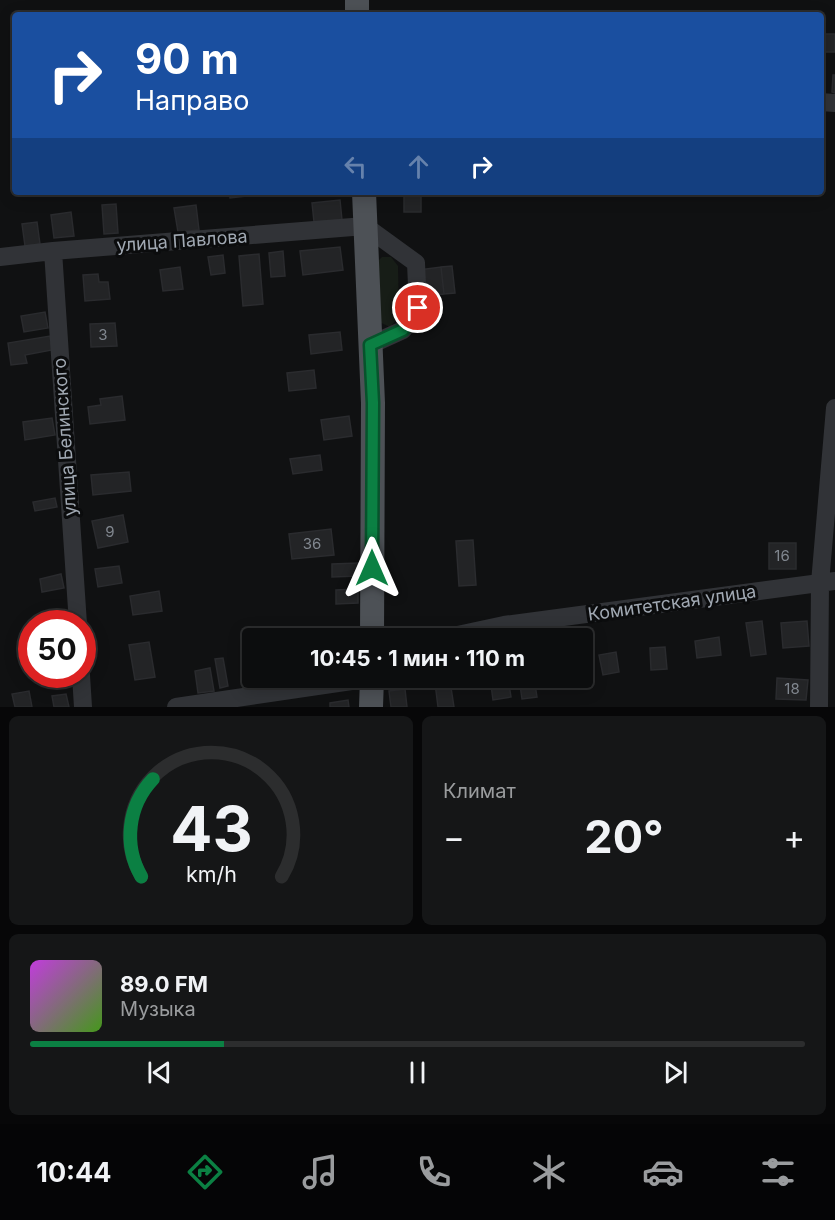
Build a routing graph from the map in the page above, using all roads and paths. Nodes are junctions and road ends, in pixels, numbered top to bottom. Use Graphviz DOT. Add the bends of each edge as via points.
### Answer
graph roads {
  1 [pos="364,195"];
  2 [pos="365,226"];
  3 [pos="53,251"];
  4 [pos="0,257"];
  5 [pos="370,345"];
  6 [pos="835,408"];
  7 [pos="827,582"];
  8 [pos="77,610"];
  9 [pos="372,628"];
  10 [pos="490,628"];
  11 [pos="82,688"];
  12 [pos="304,688"];
  13 [pos="372,688"];
  14 [pos="83,707"];
  15 [pos="176,707"];
  16 [pos="371,707"];
  17 [pos="819,707"];
  1 -- 2 [label="main road"];
  2 -- 3 [label="street, улица Павлова"];
  2 -- 5 [label="main road"];
  2 -- 5 [label="street" via="416,263 418,308 403,330"];
  3 -- 4 [label="street, улица Павлова"];
  3 -- 8 [label="street, улица Белинского"];
  5 -- 9 [label="main road"];
  6 -- 7 [label="street"];
  7 -- 10 [label="street, Комитетская улица"];
  7 -- 17 [label="street"];
  11 -- 14 [label="street"];
  12 -- 15 [label="street"];
  13 -- 16 [label="main road"];
}
